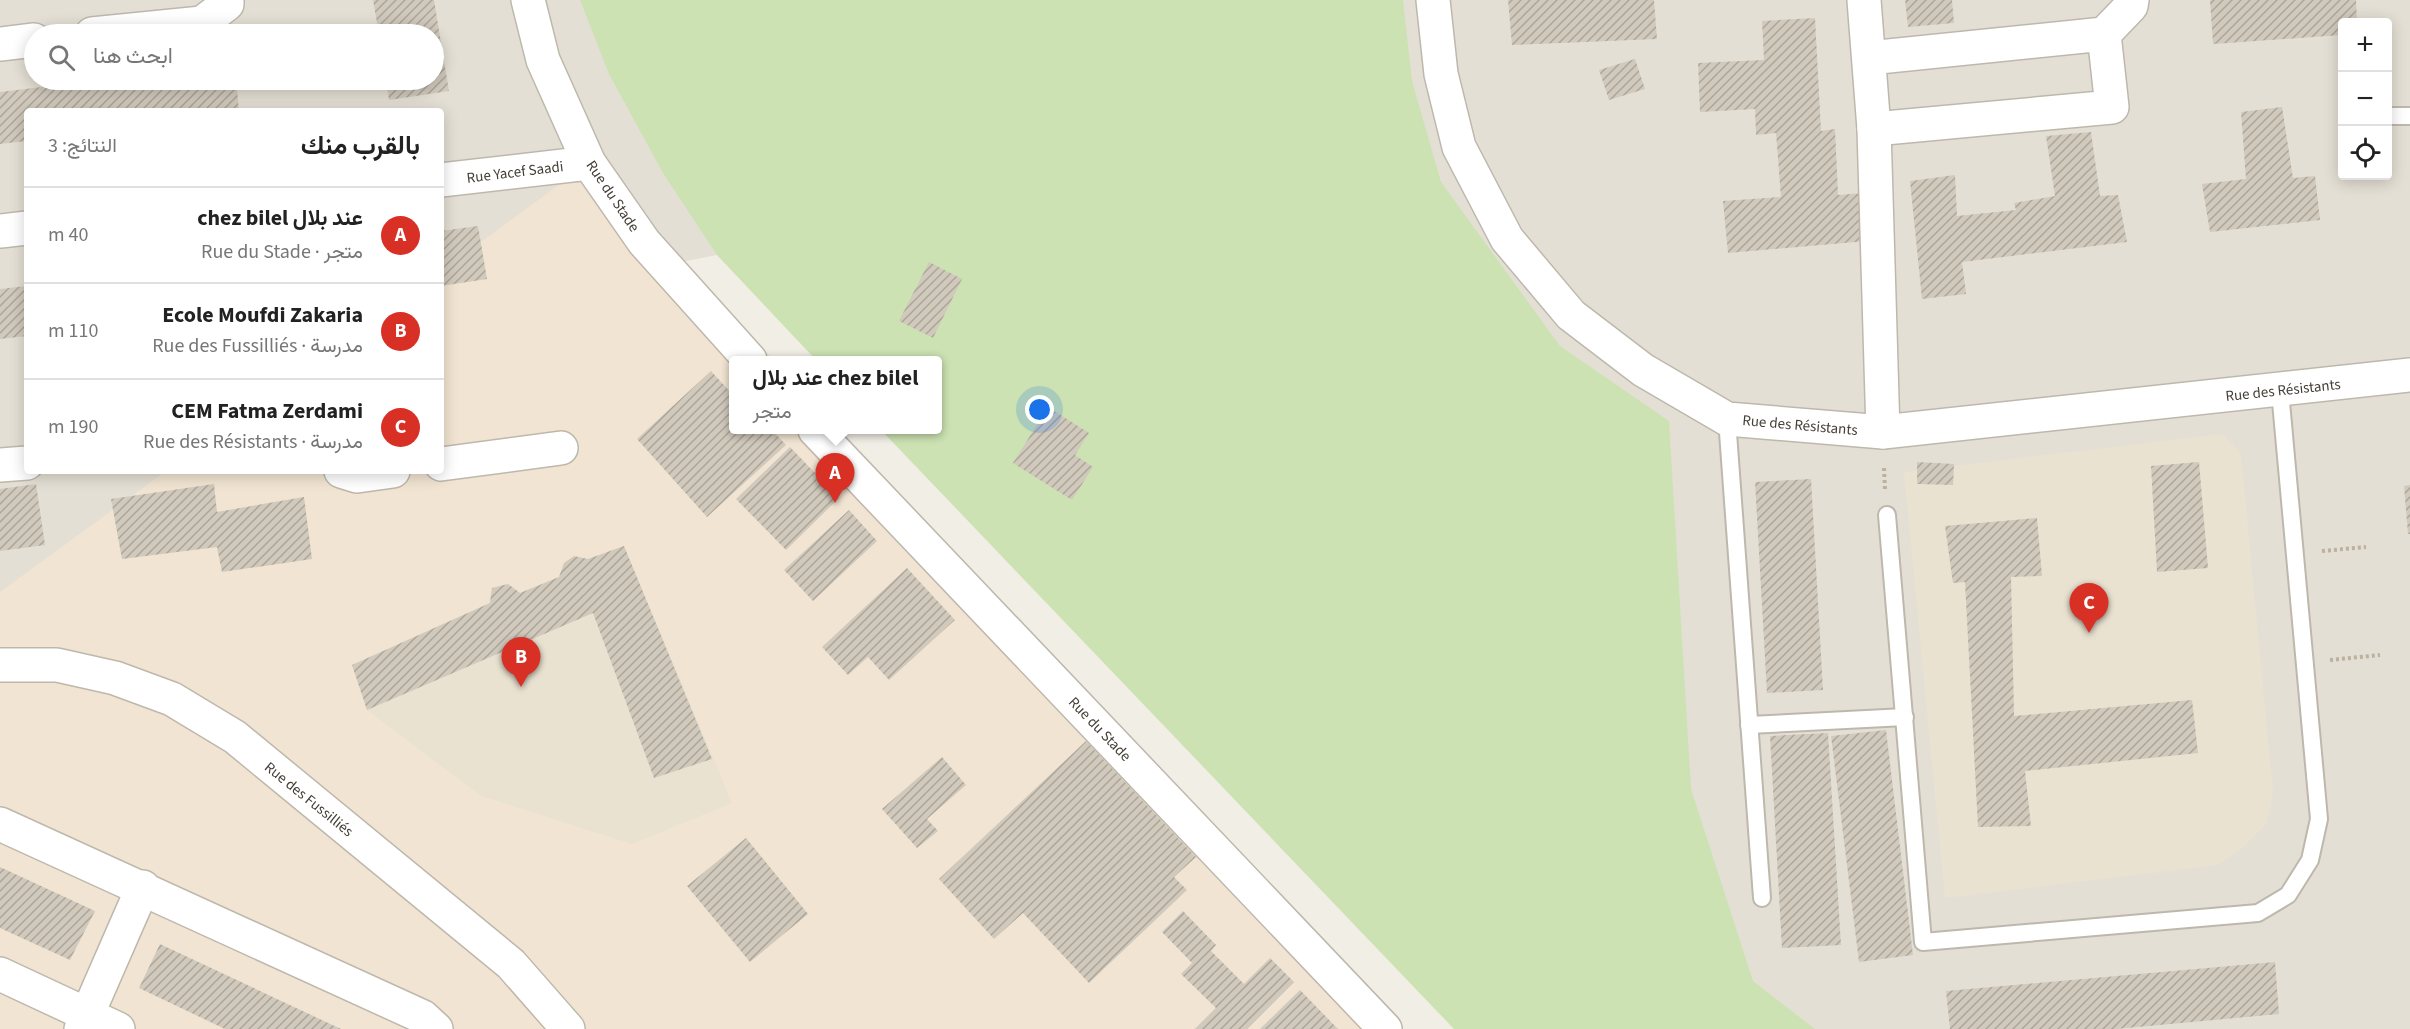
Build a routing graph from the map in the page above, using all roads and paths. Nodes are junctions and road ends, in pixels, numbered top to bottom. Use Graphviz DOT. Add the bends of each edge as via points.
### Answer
graph roads {
  1 [pos="227,0"];
  2 [pos="528,0"];
  3 [pos="1433,0"];
  4 [pos="1864,0"];
  5 [pos="2132,0"];
  6 [pos="192,24"];
  7 [pos="2104,34"];
  8 [pos="24,41"];
  9 [pos="0,44"];
  10 [pos="1869,58"];
  11 [pos="2392,116"];
  12 [pos="2410,116"];
  13 [pos="1874,129"];
  14 [pos="590,163"];
  15 [pos="444,180"];
  16 [pos="24,228"];
  17 [pos="0,231"];
  18 [pos="746,356"];
  19 [pos="2410,375"];
  20 [pos="2280,391"];
  21 [pos="1727,419"];
  22 [pos="1883,432"];
  23 [pos="820,434"];
  24 [pos="561,448"];
  25 [pos="24,463"];
  26 [pos="444,464"];
  27 [pos="0,465"];
  28 [pos="351,474"];
  29 [pos="371,474"];
  30 [pos="1887,515"];
  31 [pos="2366,547"];
  32 [pos="2295,553"];
  33 [pos="2380,655"];
  34 [pos="2305,663"];
  35 [pos="0,665"];
  36 [pos="1905,717"];
  37 [pos="1749,725"];
  38 [pos="0,824"];
  39 [pos="143,887"];
  40 [pos="1762,898"];
  41 [pos="0,974"];
  42 [pos="84,1022"];
  43 [pos="118,1029"];
  44 [pos="436,1029"];
  45 [pos="568,1029"];
  46 [pos="1384,1029"];
  1 -- 6 [label="street" via="202,23"];
  2 -- 14 [label="street, Rue du Stade" via="543,60"];
  3 -- 21 [label="street, Rue des Résistants" via="1441,74 1459,147 1507,239 1571,315 1643,370"];
  4 -- 10 [label="street"];
  5 -- 7 [label="street" via="2131,6"];
  7 -- 10 [label="street"];
  7 -- 13 [label="street" via="2112,106"];
  8 -- 9 [label="street"];
  10 -- 13 [label="street"];
  11 -- 12 [label="lane"];
  13 -- 22 [label="street"];
  14 -- 15 [label="street, Rue Yacef Saadi"];
  14 -- 18 [label="street, Rue du Stade" via="644,242"];
  16 -- 17 [label="street"];
  19 -- 20 [label="street, Rue des Résistants"];
  20 -- 22 [label="street, Rue des Résistants"];
  20 -- 32 [label="lane"];
  21 -- 22 [label="street, Rue des Résistants"];
  21 -- 37 [label="lane"];
  22 -- 30 [label="path"];
  23 -- 46 [label="street, Rue du Stade"];
  24 -- 26 [label="street"];
  25 -- 27 [label="street"];
  28 -- 29 [label="street"];
  30 -- 36 [label="lane"];
  31 -- 32 [label="path"];
  32 -- 34 [label="lane"];
  33 -- 34 [label="path"];
  34 -- 36 [label="lane" via="2319,819 2310,860 2288,895 2258,913 1923,942"];
  35 -- 45 [label="street, Rue des Fussilliés" via="57,665 115,678 172,699 235,737 511,964"];
  36 -- 37 [label="lane"];
  37 -- 40 [label="lane"];
  38 -- 39 [label="street"];
  39 -- 42 [label="street"];
  39 -- 44 [label="street" via="423,1017"];
  41 -- 42 [label="street"];
  42 -- 43 [label="street"];
}
